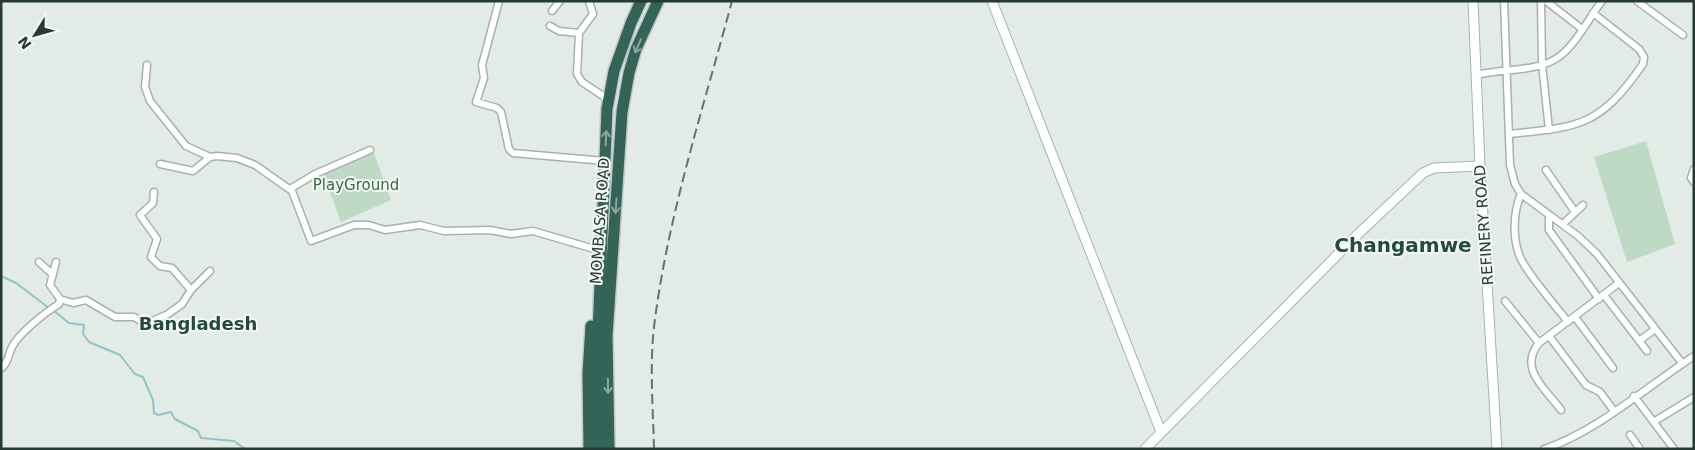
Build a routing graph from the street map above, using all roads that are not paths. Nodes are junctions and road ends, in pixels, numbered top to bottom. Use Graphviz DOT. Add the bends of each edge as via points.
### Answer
graph roads {
  1 [pos="500,1"];
  2 [pos="560,1"];
  3 [pos="589,1"];
  4 [pos="641,1"];
  5 [pos="658,1"];
  6 [pos="992,1"];
  7 [pos="1473,1"];
  8 [pos="1504,1"];
  9 [pos="1541,1"];
  10 [pos="1546,1"];
  11 [pos="1637,1"];
  12 [pos="1601,2"];
  13 [pos="552,11"];
  14 [pos="1592,13"];
  15 [pos="550,26"];
  16 [pos="1582,29"];
  17 [pos="580,33"];
  18 [pos="1683,35"];
  19 [pos="1542,64"];
  20 [pos="147,65"];
  21 [pos="1506,70"];
  22 [pos="1477,75"];
  23 [pos="609,100"];
  24 [pos="1550,130"];
  25 [pos="1509,134"];
  26 [pos="370,150"];
  27 [pos="210,157"];
  28 [pos="605,161"];
  29 [pos="160,164"];
  30 [pos="1480,166"];
  31 [pos="1694,169"];
  32 [pos="1546,170"];
  33 [pos="1694,182"];
  34 [pos="290,189"];
  35 [pos="154,192"];
  36 [pos="1521,194"];
  37 [pos="1583,205"];
  38 [pos="1575,212"];
  39 [pos="1549,215"];
  40 [pos="1563,224"];
  41 [pos="601,251"];
  42 [pos="39,262"];
  43 [pos="56,262"];
  44 [pos="210,271"];
  45 [pos="600,273"];
  46 [pos="52,274"];
  47 [pos="1619,283"];
  48 [pos="191,290"];
  49 [pos="1601,297"];
  50 [pos="60,299"];
  51 [pos="1505,302"];
  52 [pos="1575,317"];
  53 [pos="1568,322"];
  54 [pos="1655,328"];
  55 [pos="1549,336"];
  56 [pos="1639,341"];
  57 [pos="1539,343"];
  58 [pos="1647,351"];
  59 [pos="1694,356"];
  60 [pos="1682,363"];
  61 [pos="2,368"];
  62 [pos="1613,368"];
  63 [pos="1634,396"];
  64 [pos="1694,397"];
  65 [pos="1562,410"];
  66 [pos="1614,411"];
  67 [pos="1655,421"];
  68 [pos="1161,432"];
  69 [pos="1630,435"];
  70 [pos="589,449"];
  71 [pos="599,449"];
  72 [pos="609,449"];
  73 [pos="1145,449"];
  74 [pos="1497,449"];
  75 [pos="1544,449"];
  76 [pos="1640,449"];
  77 [pos="1674,449"];
  1 -- 28 [label="street" via="482,65 484,78 476,102 501,112 509,149 513,153"];
  2 -- 13 [label="street"];
  3 -- 17 [label="street" via="593,14"];
  4 -- 23 [label="highway, MOMBASA ROAD" via="614,71"];
  5 -- 72 [label="highway, MOMBASA ROAD, one-way" via="636,49 622,112 607,336"];
  6 -- 68 [label="street"];
  7 -- 22 [label="street, REFINERY ROAD"];
  8 -- 21 [label="street"];
  9 -- 19 [label="street"];
  10 -- 16 [label="street"];
  11 -- 18 [label="street"];
  12 -- 14 [label="street"];
  14 -- 16 [label="street"];
  14 -- 24 [label="street" via="1639,49 1644,57 1643,64 1611,106 1596,117"];
  15 -- 17 [label="street" via="559,31"];
  16 -- 19 [label="street" via="1560,56"];
  17 -- 23 [label="street" via="577,55 579,78"];
  19 -- 21 [label="street"];
  19 -- 24 [label="street"];
  20 -- 27 [label="street" via="146,87 152,103 186,146"];
  21 -- 22 [label="street"];
  21 -- 25 [label="street"];
  22 -- 30 [label="street, REFINERY ROAD"];
  28 -- 23 [label="highway, MOMBASA ROAD, one-way"];
  24 -- 25 [label="street"];
  25 -- 36 [label="street" via="1510,166"];
  26 -- 34 [label="street"];
  27 -- 29 [label="street" via="193,171"];
  27 -- 34 [label="street" via="244,160"];
  28 -- 41 [label="highway, MOMBASA ROAD"];
  30 -- 68 [label="street" via="1434,168 1422,173"];
  30 -- 74 [label="street, REFINERY ROAD"];
  31 -- 33 [label="street" via="1691,178"];
  32 -- 38 [label="street"];
  34 -- 41 [label="street" via="310,241 354,225 385,230 420,225 444,231 490,230 511,234 533,231"];
  35 -- 48 [label="street" via="153,203 140,215 157,240 151,257 160,266 174,269"];
  36 -- 39 [label="street"];
  36 -- 53 [label="street" via="1516,205 1515,224 1521,259"];
  37 -- 38 [label="street"];
  38 -- 40 [label="street"];
  39 -- 40 [label="street"];
  39 -- 49 [label="street" via="1549,230"];
  40 -- 47 [label="street" via="1597,254"];
  41 -- 45 [label="highway, MOMBASA ROAD"];
  42 -- 46 [label="street"];
  43 -- 46 [label="street"];
  44 -- 48 [label="street"];
  45 -- 70 [label="highway" via="592,313 588,373"];
  45 -- 71 [label="highway, MOMBASA ROAD"];
  46 -- 50 [label="street" via="50,285"];
  47 -- 49 [label="street"];
  47 -- 54 [label="street"];
  48 -- 50 [label="street" via="175,310 146,324 134,317 115,317 86,300 73,303"];
  49 -- 52 [label="street"];
  49 -- 56 [label="street"];
  50 -- 61 [label="street" via="59,304 20,335"];
  51 -- 57 [label="street"];
  52 -- 53 [label="street"];
  52 -- 62 [label="street"];
  53 -- 55 [label="street"];
  54 -- 56 [label="street"];
  54 -- 60 [label="street"];
  55 -- 57 [label="street"];
  55 -- 66 [label="street" via="1586,385 1600,392"];
  56 -- 58 [label="street"];
  57 -- 65 [label="street" via="1531,355 1530,369"];
  59 -- 60 [label="street"];
  60 -- 63 [label="street"];
  63 -- 66 [label="street"];
  63 -- 67 [label="street"];
  64 -- 67 [label="street"];
  66 -- 75 [label="street"];
  67 -- 77 [label="street"];
  68 -- 73 [label="street"];
  69 -- 76 [label="street"];
}
